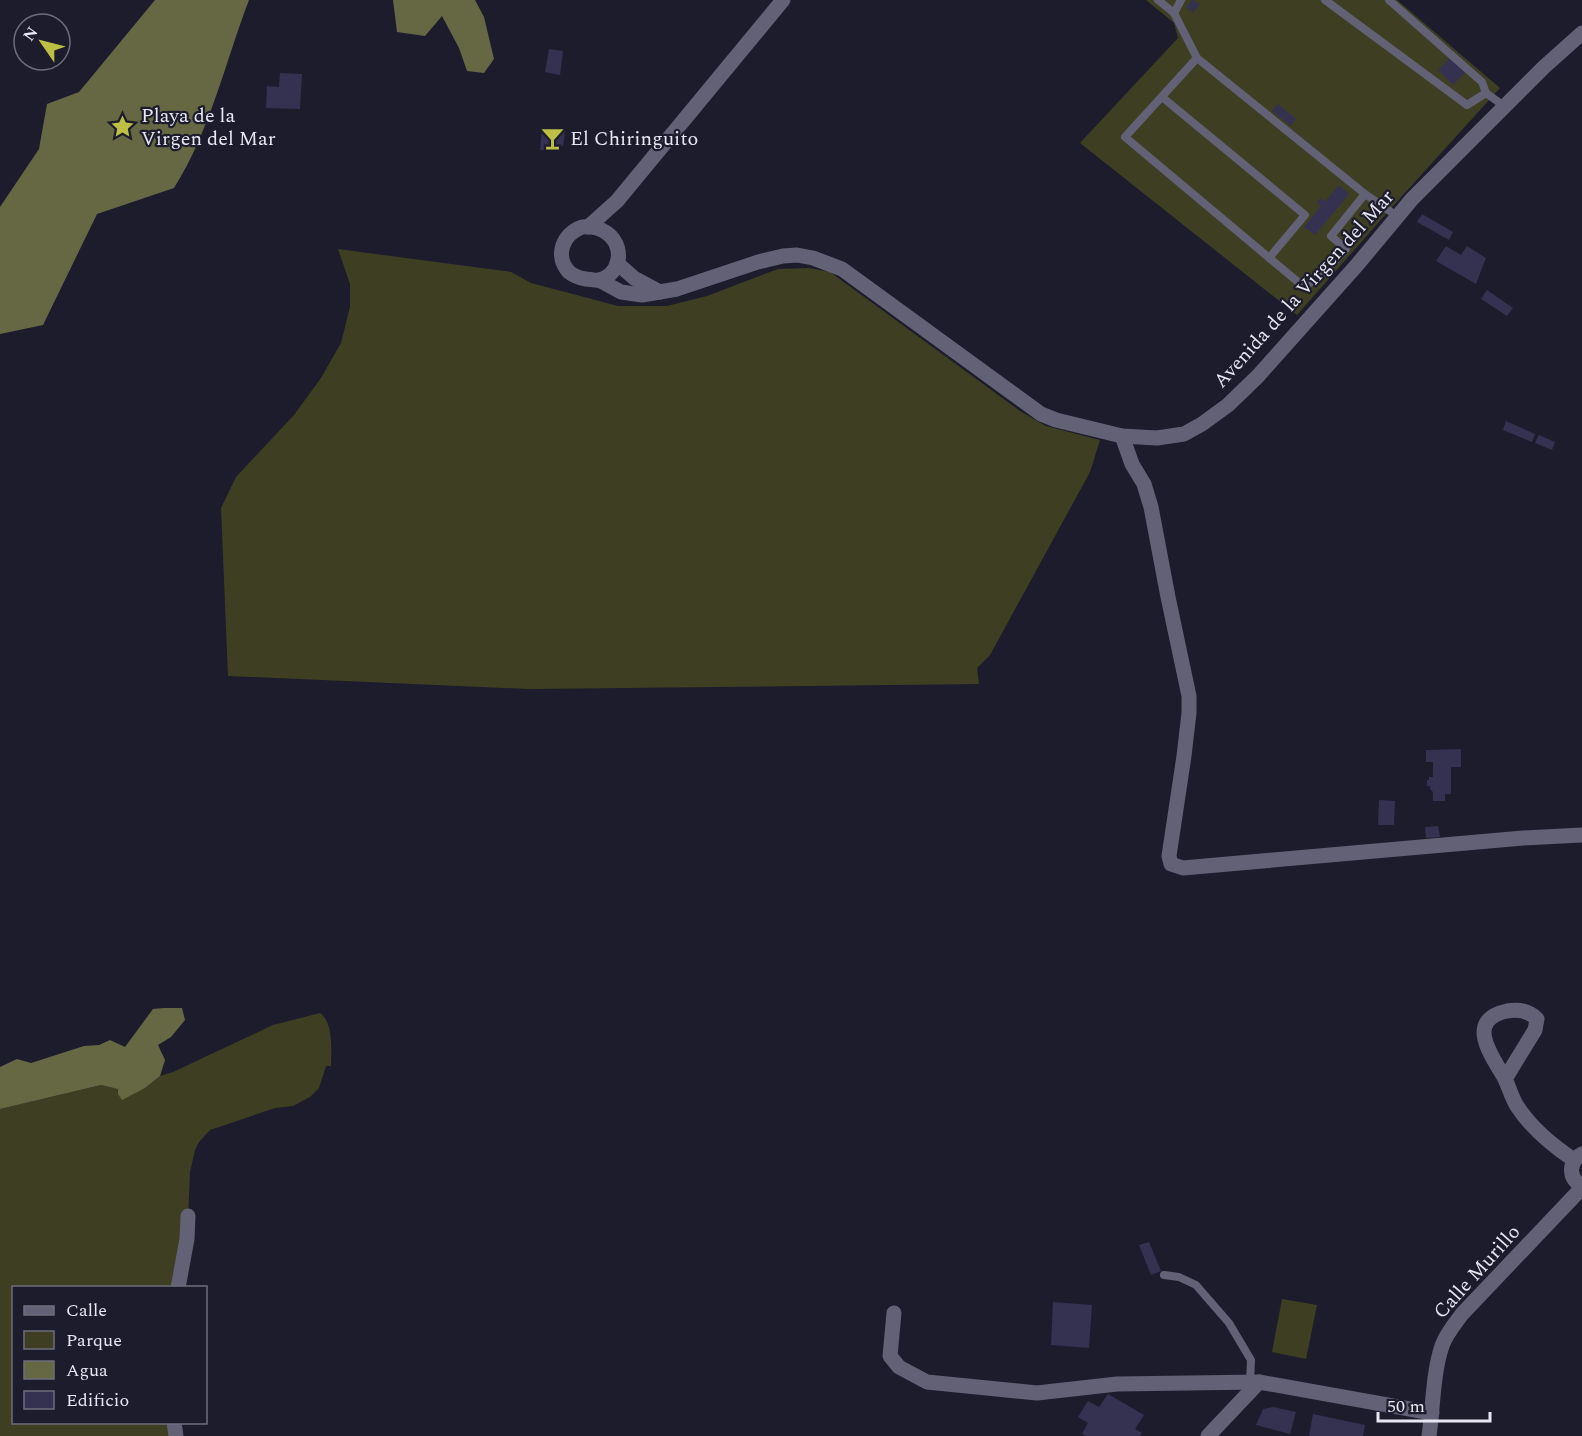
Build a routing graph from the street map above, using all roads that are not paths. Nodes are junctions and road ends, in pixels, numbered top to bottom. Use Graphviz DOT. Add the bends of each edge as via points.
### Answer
graph roads {
  1 [pos="783,0"];
  2 [pos="1158,0"];
  3 [pos="1181,0"];
  4 [pos="1325,0"];
  5 [pos="1389,0"];
  6 [pos="1174,13"];
  7 [pos="1582,33"];
  8 [pos="1197,58"];
  9 [pos="1486,93"];
  10 [pos="1162,98"];
  11 [pos="1504,106"];
  12 [pos="1365,194"];
  13 [pos="617,201"];
  14 [pos="1397,216"];
  15 [pos="588,227"];
  16 [pos="616,242"];
  17 [pos="1269,258"];
  18 [pos="617,263"];
  19 [pos="599,280"];
  20 [pos="660,292"];
  21 [pos="1122,436"];
  22 [pos="1582,835"];
  23 [pos="1505,1079"];
  24 [pos="1578,1157"];
  25 [pos="1581,1186"];
  26 [pos="188,1216"];
  27 [pos="1164,1275"];
  28 [pos="178,1286"];
  29 [pos="894,1313"];
  30 [pos="1255,1382"];
  31 [pos="1432,1413"];
  32 [pos="1208,1436"];
  33 [pos="1429,1436"];
  1 -- 13 [label="street"];
  2 -- 6 [label="lane"];
  3 -- 6 [label="lane"];
  4 -- 9 [label="lane" via="1467,105"];
  5 -- 9 [label="lane" via="1482,82"];
  6 -- 8 [label="lane"];
  7 -- 11 [label="street, Avenida de la Virgen del Mar"];
  8 -- 10 [label="lane"];
  8 -- 12 [label="lane"];
  9 -- 11 [label="lane"];
  10 -- 17 [label="lane" via="1305,215"];
  10 -- 17 [label="lane" via="1125,137"];
  11 -- 14 [label="street, Avenida de la Virgen del Mar"];
  12 -- 14 [label="lane"];
  12 -- 17 [label="lane" via="1331,236 1346,249 1322,275 1304,287"];
  13 -- 15 [label="street"];
  13 -- 16 [label="street" via="612,221"];
  14 -- 21 [label="street, Avenida de la Virgen del Mar" via="1258,376 1228,405 1184,434 1157,438"];
  15 -- 16 [label="street" via="601,229"];
  15 -- 19 [label="street" via="577,229 566,239 562,260 571,274"];
  16 -- 18 [label="street"];
  18 -- 19 [label="street"];
  18 -- 20 [label="street" via="634,279"];
  19 -- 20 [label="street, Avenida de la Virgen del Mar" via="621,292 642,296"];
  20 -- 21 [label="street, Avenida de la Virgen del Mar" via="758,261 797,255 813,258 842,269 1041,414"];
  21 -- 22 [label="street" via="1151,507 1189,696 1171,864 1183,868"];
  23 -- 24 [label="street" via="1529,1122 1553,1144"];
  24 -- 25 [label="street" via="1571,1174"];
  25 -- 31 [label="street, Calle Murillo" via="1450,1329 1438,1359"];
  26 -- 28 [label="street"];
  27 -- 30 [label="lane" via="1196,1285 1229,1323 1251,1360"];
  29 -- 30 [label="street" via="890,1356 898,1366 927,1382 1037,1393 1117,1384"];
  30 -- 31 [label="street"];
  30 -- 32 [label="street"];
  31 -- 33 [label="street, Calle Murillo"];
}
